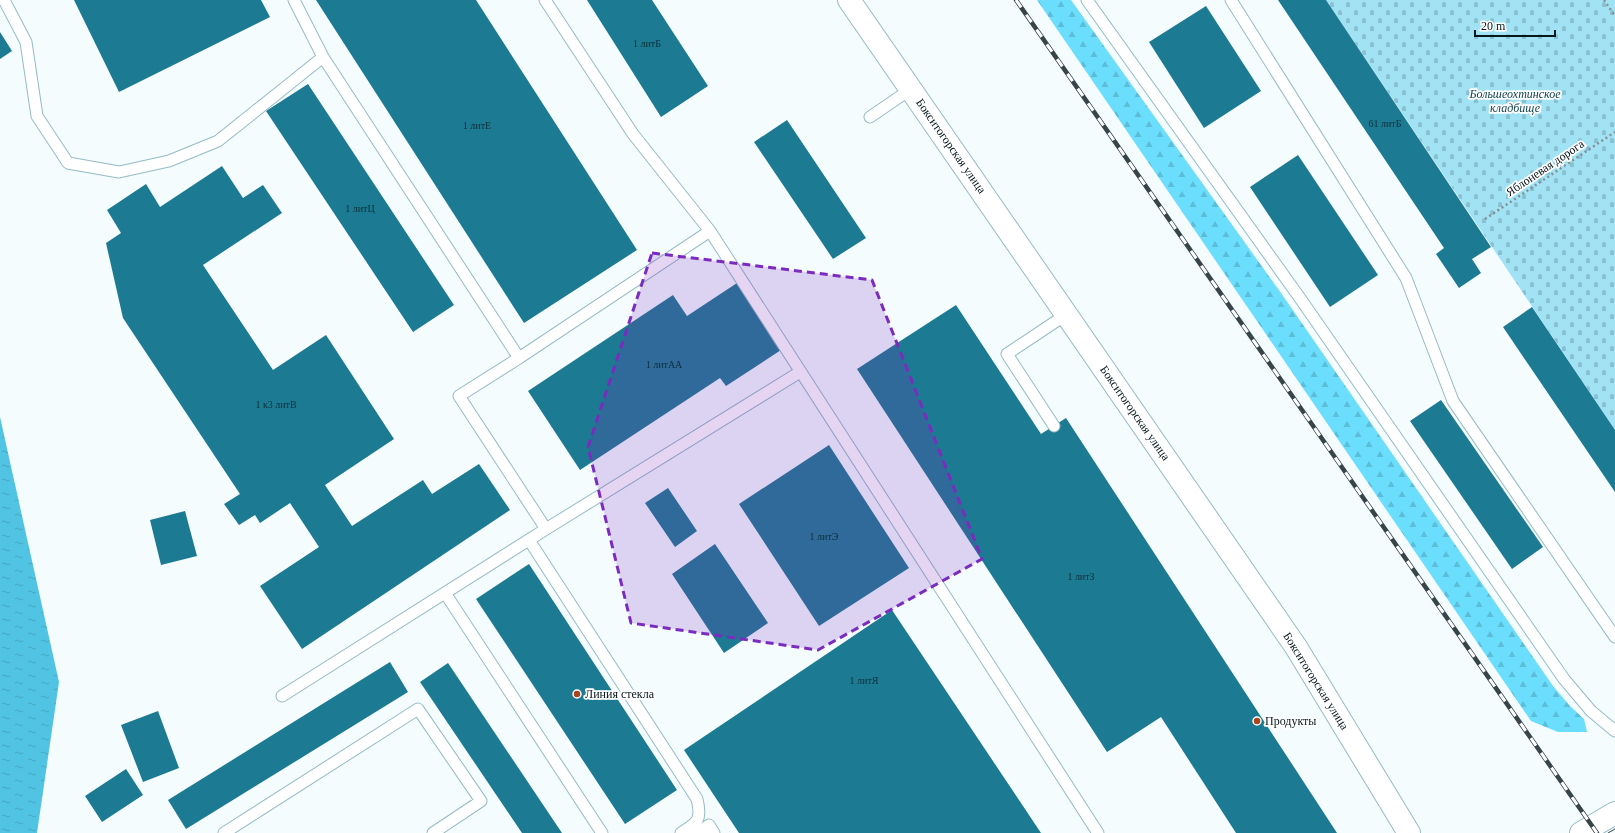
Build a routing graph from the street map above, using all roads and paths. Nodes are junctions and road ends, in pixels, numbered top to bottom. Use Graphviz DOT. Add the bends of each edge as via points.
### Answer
graph roads {
  1 [pos="4,0"];
  2 [pos="294,0"];
  3 [pos="545,0"];
  4 [pos="850,0"];
  5 [pos="1087,0"];
  6 [pos="1231,0"];
  7 [pos="1604,0"];
  8 [pos="1615,16"];
  9 [pos="323,57"];
  10 [pos="911,89"];
  11 [pos="870,117"];
  12 [pos="1615,132"];
  13 [pos="1485,219"];
  14 [pos="710,231"];
  15 [pos="1067,314"];
  16 [pos="519,358"];
  17 [pos="800,372"];
  18 [pos="1054,426"];
  19 [pos="546,529"];
  20 [pos="529,540"];
  21 [pos="445,593"];
  22 [pos="1615,637"];
  23 [pos="282,696"];
  24 [pos="1615,731"];
  25 [pos="1615,813"];
  26 [pos="224,833"];
  27 [pos="433,833"];
  28 [pos="602,833"];
  29 [pos="681,833"];
  30 [pos="696,833"];
  31 [pos="714,833"];
  32 [pos="1098,833"];
  33 [pos="1409,833"];
  34 [pos="1580,833"];
  1 -- 9 [label="lane" via="26,42 37,116 68,164 118,172 169,160 218,141"];
  2 -- 9 [label="lane"];
  3 -- 14 [label="lane" via="633,134"];
  4 -- 10 [label="street, Бокситогорская улица"];
  5 -- 24 [label="lane" via="1306,307 1564,679 1591,711"];
  6 -- 22 [label="lane" via="1406,278 1453,401"];
  7 -- 8 [label="path"];
  9 -- 16 [label="lane"];
  10 -- 11 [label="lane"];
  10 -- 15 [label="street, Бокситогорская улица"];
  12 -- 13 [label="path, Яблоневая дорога"];
  14 -- 16 [label="lane"];
  14 -- 17 [label="lane"];
  15 -- 18 [label="lane" via="1007,354"];
  15 -- 33 [label="street, Бокситогорская улица" via="1296,647"];
  16 -- 19 [label="lane" via="459,396"];
  17 -- 19 [label="lane"];
  17 -- 32 [label="lane"];
  19 -- 20 [label="lane"];
  20 -- 21 [label="lane"];
  20 -- 29 [label="lane" via="698,799 700,813 695,824"];
  21 -- 23 [label="lane"];
  21 -- 28 [label="lane"];
  25 -- 34 [label="street"];
  26 -- 27 [label="lane" via="418,709 481,801"];
  30 -- 31 [label="lane" via="709,825"];
}
